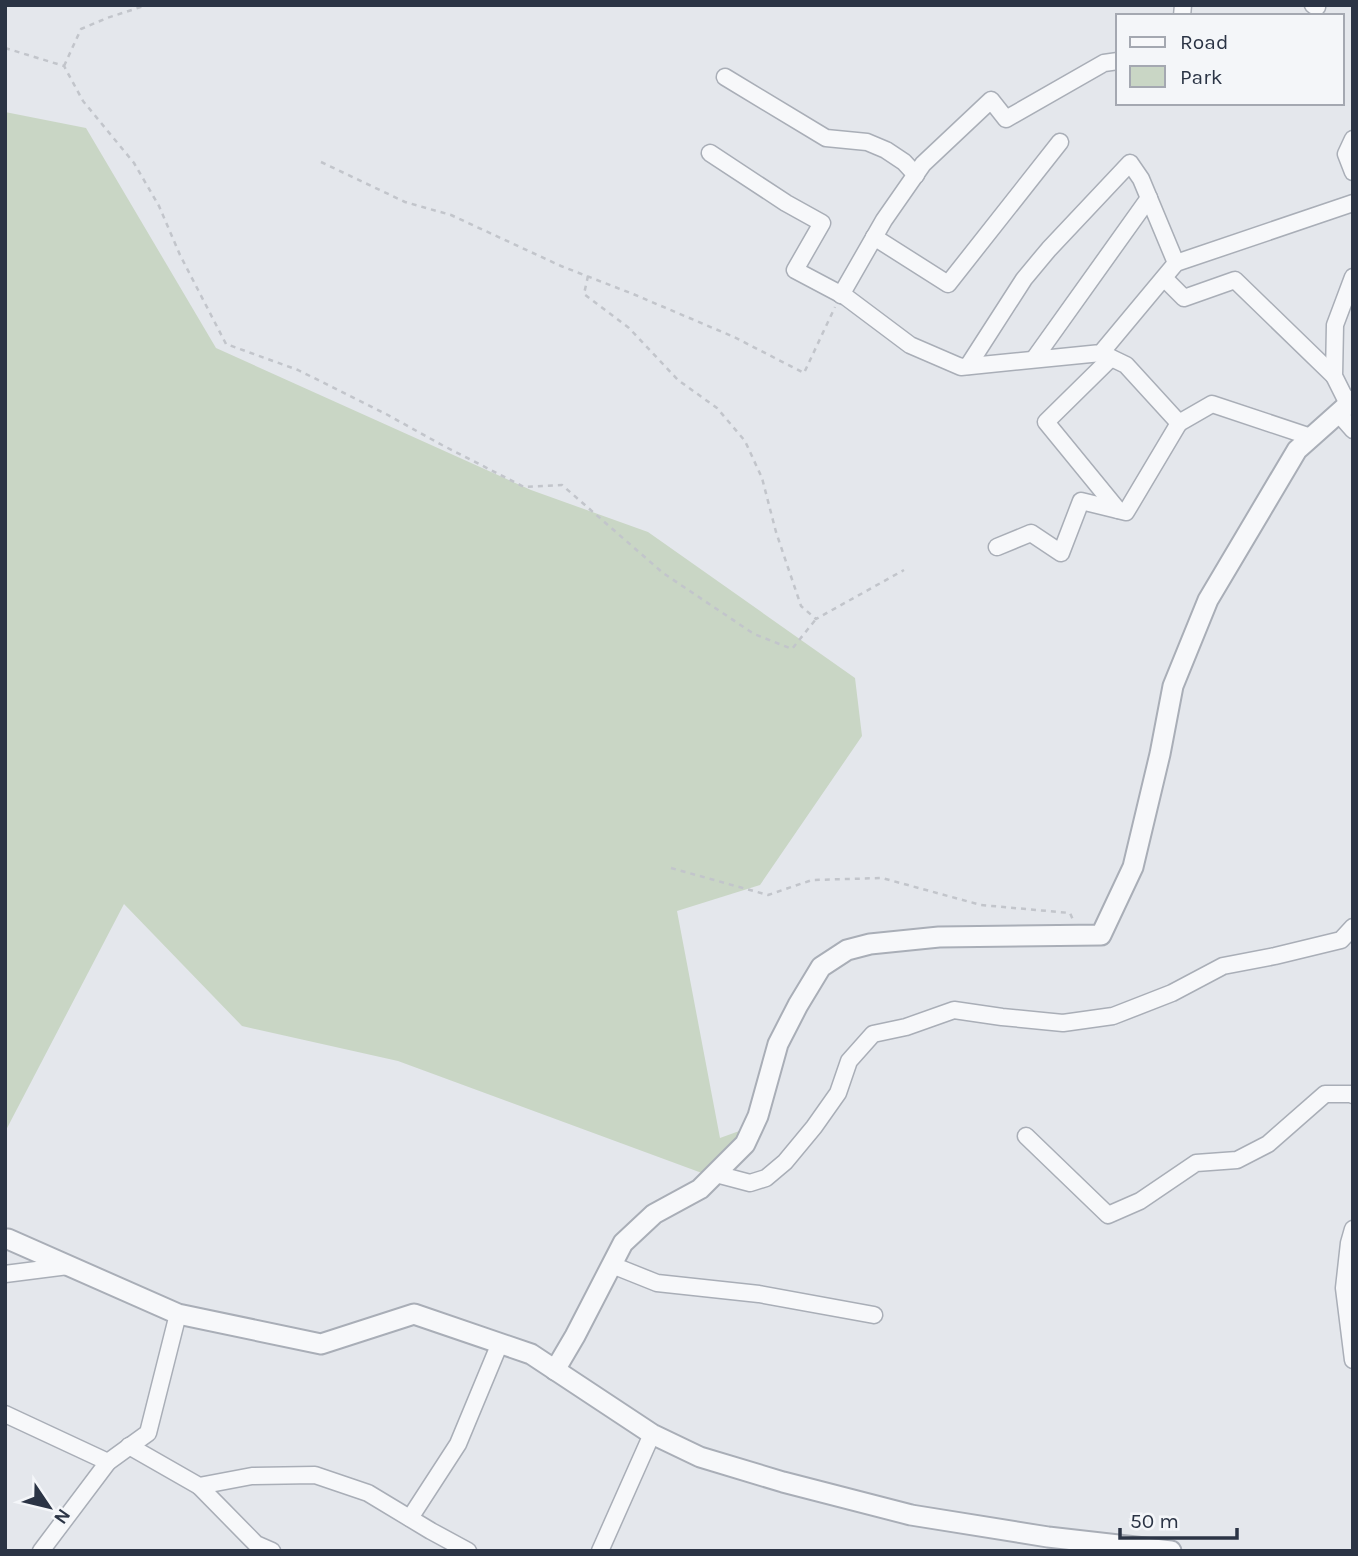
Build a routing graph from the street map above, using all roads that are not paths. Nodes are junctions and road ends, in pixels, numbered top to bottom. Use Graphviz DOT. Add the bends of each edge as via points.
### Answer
graph roads {
  1 [pos="1116,61"];
  2 [pos="726,77"];
  3 [pos="1353,139"];
  4 [pos="1060,142"];
  5 [pos="710,153"];
  6 [pos="1353,172"];
  7 [pos="916,175"];
  8 [pos="1149,198"];
  9 [pos="1353,202"];
  10 [pos="874,237"];
  11 [pos="1176,263"];
  12 [pos="1353,277"];
  13 [pos="1164,278"];
  14 [pos="841,295"];
  15 [pos="1106,355"];
  16 [pos="1034,359"];
  17 [pos="968,366"];
  18 [pos="1334,376"];
  19 [pos="1346,406"];
  20 [pos="1179,423"];
  21 [pos="1353,430"];
  22 [pos="1311,438"];
  23 [pos="1118,510"];
  24 [pos="997,547"];
  25 [pos="1353,927"];
  26 [pos="1353,1095"];
  27 [pos="1026,1136"];
  28 [pos="716,1174"];
  29 [pos="1353,1229"];
  30 [pos="5,1239"];
  31 [pos="612,1265"];
  32 [pos="68,1266"];
  33 [pos="5,1274"];
  34 [pos="1348,1290"];
  35 [pos="178,1314"];
  36 [pos="874,1315"];
  37 [pos="500,1343"];
  38 [pos="1353,1358"];
  39 [pos="555,1370"];
  40 [pos="5,1414"];
  41 [pos="652,1434"];
  42 [pos="129,1446"];
  43 [pos="108,1462"];
  44 [pos="200,1486"];
  45 [pos="410,1518"];
  46 [pos="41,1551"];
  47 [pos="272,1551"];
  48 [pos="468,1551"];
  49 [pos="600,1551"];
  50 [pos="1171,1551"];
  1 -- 7 [label="street" via="1104,63 1006,119 991,100"];
  2 -- 7 [label="street" via="826,138 867,142 886,150"];
  3 -- 6 [label="street" via="1346,155"];
  4 -- 10 [label="street" via="948,284"];
  5 -- 14 [label="street" via="822,223 795,270"];
  7 -- 10 [label="street"];
  8 -- 11 [label="street"];
  8 -- 16 [label="street"];
  8 -- 17 [label="street" via="1130,163 1024,279"];
  9 -- 11 [label="street"];
  10 -- 14 [label="street"];
  11 -- 13 [label="street"];
  12 -- 18 [label="street" via="1335,325"];
  13 -- 15 [label="street"];
  13 -- 18 [label="street" via="1184,298 1235,280"];
  14 -- 17 [label="street" via="910,345"];
  15 -- 16 [label="street"];
  15 -- 20 [label="street" via="1126,365"];
  15 -- 23 [label="street" via="1046,422"];
  16 -- 17 [label="street"];
  18 -- 19 [label="street"];
  19 -- 21 [label="street"];
  19 -- 22 [label="street"];
  20 -- 22 [label="street" via="1212,404"];
  20 -- 23 [label="street" via="1126,512"];
  22 -- 28 [label="street" via="1297,450 1208,600 1173,686 1133,867 1101,935 939,937 847,950 821,967 798,1005 778,1044 758,1116 745,1144"];
  23 -- 24 [label="street" via="1081,501 1061,553 1031,533"];
  25 -- 28 [label="street" via="1341,940 1223,966 1113,1016 1063,1023 954,1010 873,1034 849,1061 838,1093 785,1162 766,1178 750,1183"];
  26 -- 27 [label="street" via="1325,1094 1268,1144 1237,1160 1196,1163 1140,1201 1108,1214"];
  28 -- 31 [label="street" via="700,1189 654,1214 623,1243"];
  29 -- 34 [label="street"];
  30 -- 32 [label="street"];
  31 -- 36 [label="street" via="657,1283 759,1294"];
  31 -- 39 [label="street"];
  32 -- 33 [label="street"];
  32 -- 35 [label="street"];
  34 -- 38 [label="street"];
  35 -- 37 [label="street" via="321,1344 414,1314"];
  35 -- 42 [label="street" via="148,1433"];
  37 -- 39 [label="street" via="531,1354"];
  37 -- 45 [label="street" via="458,1444"];
  39 -- 41 [label="street"];
  40 -- 43 [label="street"];
  41 -- 49 [label="street"];
  41 -- 50 [label="street" via="700,1457 911,1515"];
  42 -- 43 [label="street"];
  42 -- 44 [label="street"];
  43 -- 46 [label="street"];
  44 -- 45 [label="street" via="252,1476 315,1475 368,1493"];
  44 -- 47 [label="street" via="256,1544"];
  45 -- 48 [label="street"];
}
